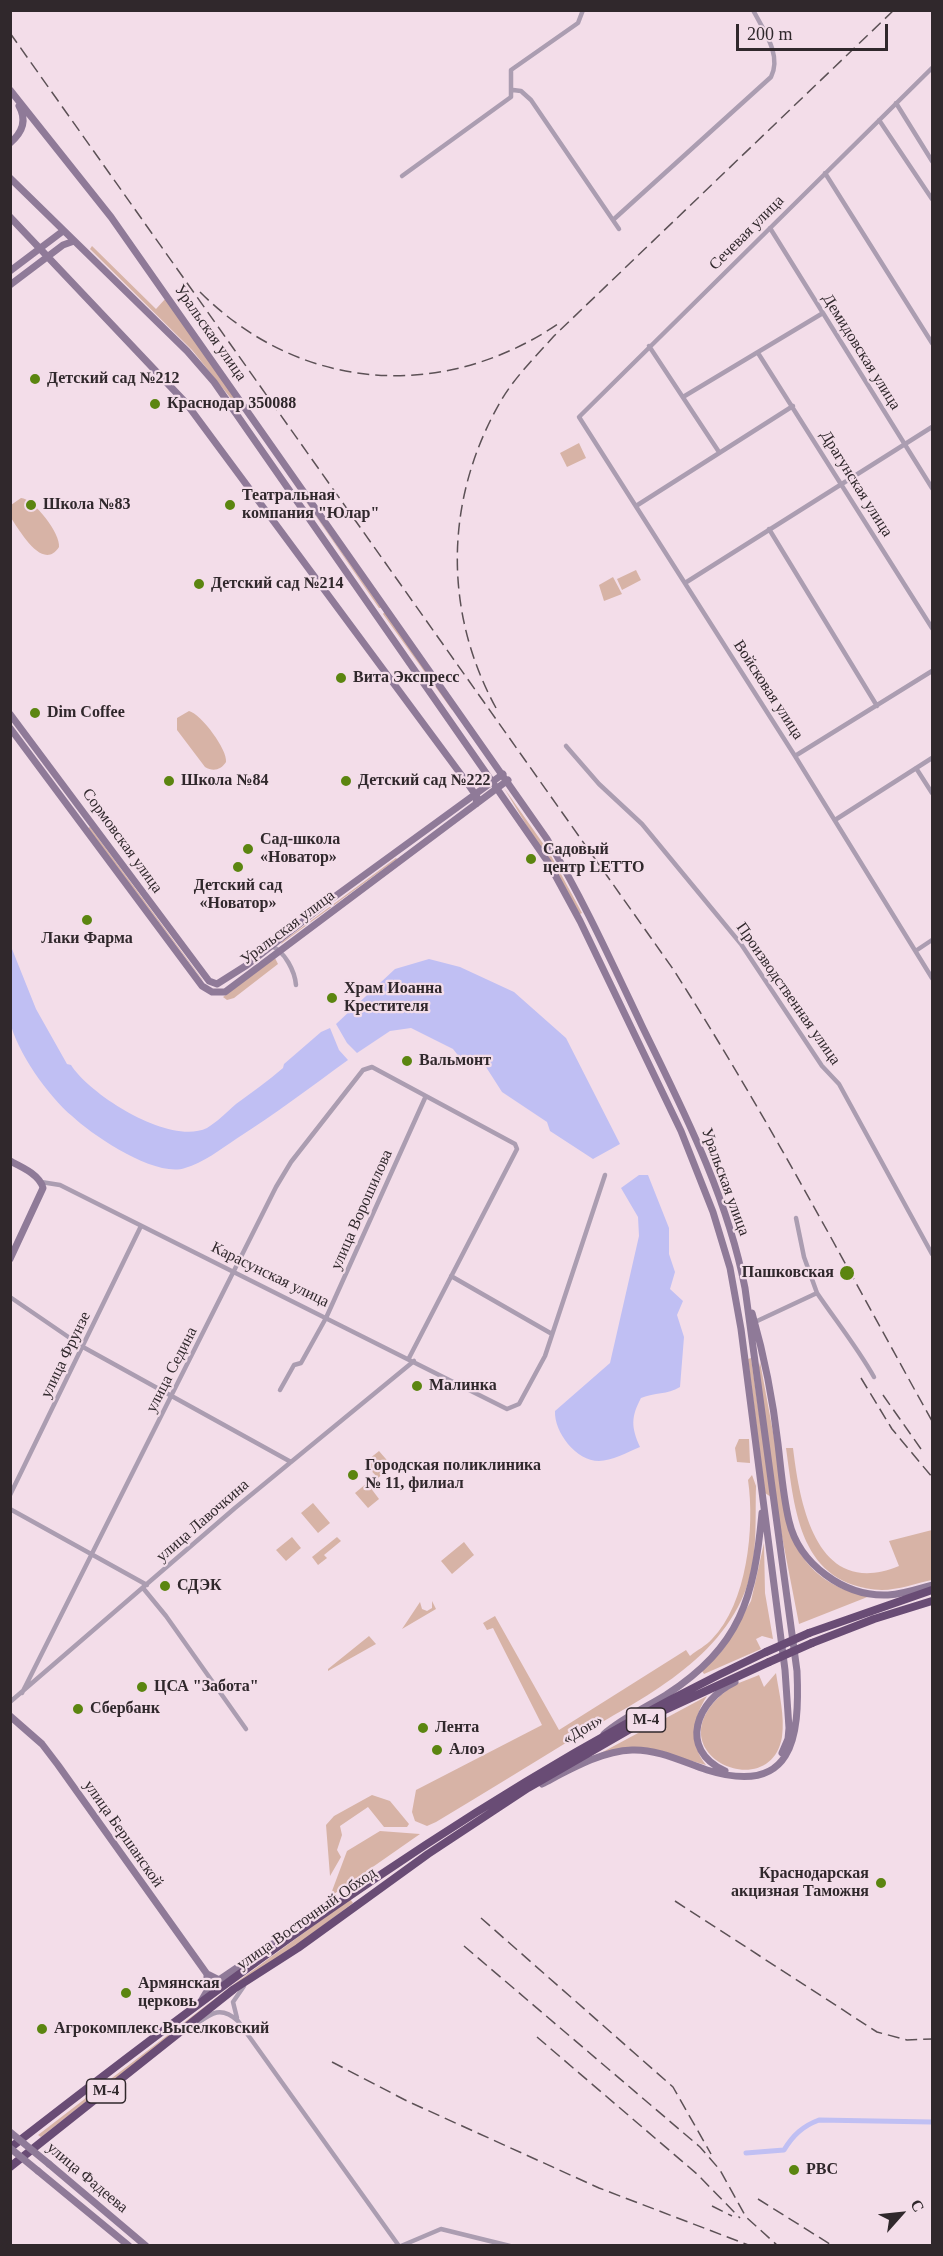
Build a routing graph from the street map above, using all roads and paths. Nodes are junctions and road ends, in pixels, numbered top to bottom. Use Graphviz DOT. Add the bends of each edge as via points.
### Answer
graph roads {
  1 [pos="583,10"];
  2 [pos="753,10"];
  3 [pos="933,68"];
  4 [pos="513,90"];
  5 [pos="10,92"];
  6 [pos="896,103"];
  7 [pos="26,115"];
  8 [pos="879,120"];
  9 [pos="10,143"];
  10 [pos="933,161"];
  11 [pos="825,173"];
  12 [pos="402,176"];
  13 [pos="10,178"];
  14 [pos="933,199"];
  15 [pos="10,217"];
  16 [pos="613,220"];
  17 [pos="770,228"];
  18 [pos="620,230"];
  19 [pos="63,231"];
  20 [pos="74,241"];
  21 [pos="41,248"];
  22 [pos="49,255"];
  23 [pos="10,271"];
  24 [pos="10,285"];
  25 [pos="823,313"];
  26 [pos="933,343"];
  27 [pos="649,346"];
  28 [pos="758,352"];
  29 [pos="683,397"];
  30 [pos="241,401"];
  31 [pos="793,406"];
  32 [pos="232,407"];
  33 [pos="579,417"];
  34 [pos="933,427"];
  35 [pos="905,444"];
  36 [pos="719,452"];
  37 [pos="842,484"];
  38 [pos="933,488"];
  39 [pos="636,506"];
  40 [pos="769,529"];
  41 [pos="685,583"];
  42 [pos="933,628"];
  43 [pos="933,671"];
  44 [pos="877,706"];
  45 [pos="10,714"];
  46 [pos="10,728"];
  47 [pos="566,746"];
  48 [pos="795,756"];
  49 [pos="933,758"];
  50 [pos="916,768"];
  51 [pos="506,777"];
  52 [pos="495,784"];
  53 [pos="933,793"];
  54 [pos="475,795"];
  55 [pos="90,820"];
  56 [pos="835,820"];
  57 [pos="83,825"];
  58 [pos="587,912"];
  59 [pos="577,917"];
  60 [pos="278,939"];
  61 [pos="933,940"];
  62 [pos="269,946"];
  63 [pos="282,949"];
  64 [pos="917,950"];
  65 [pos="933,978"];
  66 [pos="213,983"];
  67 [pos="296,985"];
  68 [pos="207,990"];
  69 [pos="425,1098"];
  70 [pos="10,1161"];
  71 [pos="605,1175"];
  72 [pos="42,1182"];
  73 [pos="796,1218"];
  74 [pos="141,1226"];
  75 [pos="933,1254"];
  76 [pos="10,1259"];
  77 [pos="234,1272"];
  78 [pos="451,1276"];
  79 [pos="745,1288"];
  80 [pos="817,1293"];
  81 [pos="10,1298"];
  82 [pos="326,1318"];
  83 [pos="755,1322"];
  84 [pos="552,1334"];
  85 [pos="83,1347"];
  86 [pos="411,1360"];
  87 [pos="874,1377"];
  88 [pos="280,1390"];
  89 [pos="173,1396"];
  90 [pos="291,1462"];
  91 [pos="10,1495"];
  92 [pos="763,1499"];
  93 [pos="773,1500"];
  94 [pos="10,1509"];
  95 [pos="90,1552"];
  96 [pos="145,1586"];
  97 [pos="933,1588"];
  98 [pos="933,1601"];
  99 [pos="769,1662"];
  100 [pos="22,1694"];
  101 [pos="10,1702"];
  102 [pos="10,1716"];
  103 [pos="246,1729"];
  104 [pos="600,1737"];
  105 [pos="528,1788"];
  106 [pos="512,1789"];
  107 [pos="281,1943"];
  108 [pos="262,1970"];
  109 [pos="207,1974"];
  110 [pos="198,2005"];
  111 [pos="238,2021"];
  112 [pos="176,2037"];
  113 [pos="10,2132"];
  114 [pos="10,2148"];
  115 [pos="10,2166"];
  116 [pos="72,2183"];
  117 [pos="65,2193"];
  118 [pos="129,2246"];
  119 [pos="146,2246"];
  120 [pos="400,2246"];
  121 [pos="510,2246"];
  1 -- 4 [label="street" via="578,23 512,70"];
  2 -- 16 [label="street" via="775,57 771,77"];
  3 -- 6 [label="street, Сечевая улица"];
  4 -- 12 [label="street" via="500,106"];
  4 -- 16 [label="street" via="531,100"];
  5 -- 7 [label="main road, Уральская улица"];
  6 -- 8 [label="street, Сечевая улица"];
  6 -- 10 [label="street"];
  7 -- 9 [label="main road" via="21,130"];
  7 -- 30 [label="main road, Уральская улица" via="111,217"];
  8 -- 11 [label="street, Сечевая улица"];
  8 -- 14 [label="street"];
  11 -- 17 [label="street, Сечевая улица"];
  11 -- 26 [label="street"];
  13 -- 19 [label="main road, Уральская улица"];
  15 -- 21 [label="main road"];
  16 -- 18 [label="street"];
  17 -- 25 [label="street, Демидовская улица"];
  17 -- 27 [label="street, Сечевая улица"];
  19 -- 20 [label="main road, Уральская улица"];
  19 -- 21 [label="main road"];
  20 -- 22 [label="main road"];
  20 -- 32 [label="main road, Уральская улица" via="187,351"];
  21 -- 22 [label="main road"];
  21 -- 23 [label="main road"];
  22 -- 24 [label="main road"];
  22 -- 54 [label="main road" via="186,403"];
  25 -- 28 [label="street"];
  25 -- 35 [label="street, Демидовская улица"];
  27 -- 29 [label="street"];
  27 -- 33 [label="street, Сечевая улица"];
  28 -- 29 [label="street"];
  28 -- 31 [label="street, Драгунская улица"];
  29 -- 36 [label="street"];
  30 -- 32 [label="main road"];
  30 -- 51 [label="main road, Уральская улица"];
  31 -- 36 [label="street"];
  31 -- 37 [label="street, Драгунская улица"];
  32 -- 52 [label="main road, Уральская улица"];
  33 -- 39 [label="street, Войсковая улица"];
  34 -- 35 [label="street"];
  35 -- 37 [label="street"];
  35 -- 38 [label="street, Демидовская улица"];
  36 -- 39 [label="street"];
  37 -- 40 [label="street"];
  37 -- 42 [label="street, Драгунская улица"];
  39 -- 41 [label="street, Войсковая улица"];
  40 -- 41 [label="street"];
  40 -- 44 [label="street"];
  41 -- 48 [label="street, Войсковая улица"];
  43 -- 44 [label="street"];
  44 -- 48 [label="street"];
  45 -- 55 [label="main road, Сормовская улица"];
  46 -- 57 [label="main road, Сормовская улица"];
  47 -- 75 [label="street, Производственная улица" via="642,824 741,944 822,1066 839,1084"];
  48 -- 56 [label="street, Войсковая улица"];
  49 -- 50 [label="street"];
  50 -- 53 [label="street"];
  50 -- 56 [label="street"];
  51 -- 52 [label="main road, Уральская улица"];
  51 -- 58 [label="main road, Уральская улица" via="548,839"];
  52 -- 54 [label="main road, Уральская улица"];
  52 -- 54 [label="main road, Уральская улица"];
  52 -- 59 [label="main road, Уральская улица" via="548,862"];
  54 -- 60 [label="main road, Уральская улица"];
  54 -- 63 [label="main road, Уральская улица"];
  55 -- 57 [label="main road"];
  55 -- 66 [label="main road, Сормовская улица"];
  56 -- 64 [label="street, Войсковая улица"];
  57 -- 68 [label="main road, Сормовская улица"];
  58 -- 59 [label="street"];
  58 -- 79 [label="main road, Уральская улица" via="702,1152"];
  59 -- 92 [label="main road, Уральская улица" via="681,1131 713,1212 734,1285"];
  60 -- 62 [label="main road, Уральская улица"];
  60 -- 63 [label="street"];
  61 -- 64 [label="street"];
  62 -- 63 [label="street"];
  62 -- 66 [label="main road, Уральская улица" via="224,982"];
  63 -- 67 [label="street" via="295,974"];
  63 -- 68 [label="main road, Уральская улица" via="225,992"];
  64 -- 65 [label="street, Войсковая улица"];
  69 -- 77 [label="street, улица Седина" via="372,1067 363,1070 291,1162"];
  69 -- 78 [label="street" via="515,1144 516,1154"];
  69 -- 82 [label="street, улица Ворошилова"];
  70 -- 72 [label="main road, Карасунская улица"];
  71 -- 84 [label="street"];
  72 -- 74 [label="street, Карасунская улица" via="60,1185"];
  72 -- 76 [label="main road" via="41,1194"];
  73 -- 80 [label="street"];
  74 -- 77 [label="street, Карасунская улица"];
  74 -- 85 [label="street, улица Фрунзе"];
  77 -- 82 [label="street, Карасунская улица"];
  77 -- 89 [label="street, улица Седина"];
  78 -- 84 [label="street"];
  78 -- 86 [label="street"];
  79 -- 83 [label="main road"];
  79 -- 93 [label="main road, Уральская улица"];
  80 -- 83 [label="street"];
  80 -- 87 [label="street" via="858,1348"];
  81 -- 85 [label="street"];
  82 -- 86 [label="street, Карасунская улица"];
  82 -- 88 [label="street, улица Ворошилова" via="301,1363 294,1365"];
  83 -- 97 [label="main road" via="789,1520 800,1548 826,1575 872,1595"];
  84 -- 86 [label="street, Карасунская улица" via="545,1356 519,1404 507,1408"];
  85 -- 89 [label="street"];
  85 -- 91 [label="street, улица Фрунзе"];
  86 -- 90 [label="street, улица Лавочкина"];
  89 -- 90 [label="street"];
  89 -- 95 [label="street, улица Седина"];
  90 -- 96 [label="street, улица Лавочкина"];
  92 -- 93 [label="main road" via="768,1505"];
  92 -- 99 [label="main road, Уральская улица" via="785,1670 788,1738 775,1763 754,1773 723,1771 710,1763 698,1742 702,1711 718,1690"];
  92 -- 104 [label="main road" via="754,1581 745,1607 726,1639 686,1681"];
  93 -- 105 [label="main road, Уральская улица" via="797,1671 798,1715 792,1744 782,1761 761,1774 729,1776 663,1755 631,1750 591,1760"];
  94 -- 95 [label="street"];
  95 -- 96 [label="street"];
  95 -- 100 [label="street, улица Седина"];
  96 -- 100 [label="street, улица Лавочкина"];
  96 -- 103 [label="street"];
  97 -- 104 [label="highway, «Дон» / М-4, bridge" via="766,1652"];
  98 -- 99 [label="highway, М-4, bridge" via="874,1619"];
  99 -- 105 [label="highway, «Дон» / М-4" via="658,1713"];
  100 -- 101 [label="street, улица Лавочкина"];
  102 -- 109 [label="main road, улица Бершанской" via="42,1744"];
  104 -- 106 [label="highway, «Дон» / М-4"];
  105 -- 108 [label="highway, улица Восточный Обход / М-4"];
  106 -- 107 [label="highway, улица Восточный Обход / М-4" via="386,1869"];
  107 -- 109 [label="main road" via="273,1944 219,1980"];
  107 -- 110 [label="highway, улица Восточный Обход / М-4"];
  108 -- 111 [label="street" via="237,1992 233,2009"];
  108 -- 112 [label="highway, улица Восточный Обход / М-4"];
  109 -- 110 [label="main road" via="207,1991"];
  110 -- 114 [label="highway, улица Восточный Обход / М-4"];
  111 -- 112 [label="street" via="218,2011"];
  111 -- 120 [label="street"];
  112 -- 115 [label="highway, улица Восточный Обход / М-4"];
  113 -- 116 [label="main road, улица Фадеева, bridge"];
  114 -- 117 [label="main road, улица Фадеева, bridge"];
  116 -- 117 [label="main road" via="66,2186"];
  116 -- 119 [label="main road, улица Фадеева"];
  117 -- 118 [label="main road, улица Фадеева"];
  120 -- 121 [label="street" via="441,2229"];
}
